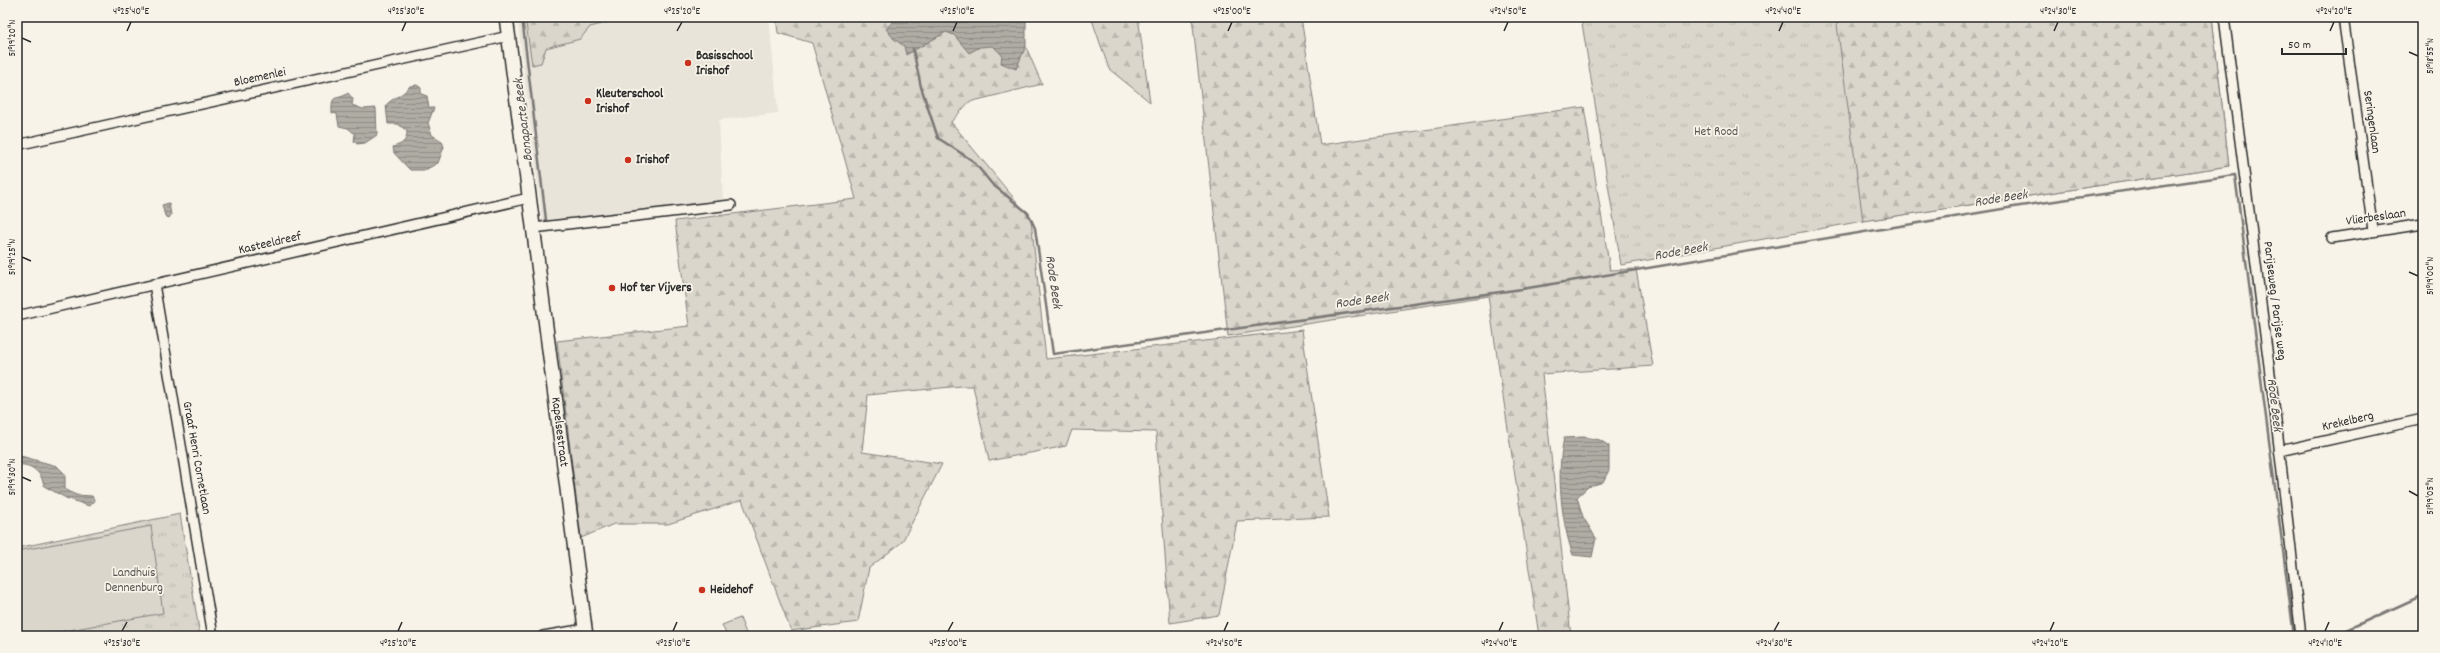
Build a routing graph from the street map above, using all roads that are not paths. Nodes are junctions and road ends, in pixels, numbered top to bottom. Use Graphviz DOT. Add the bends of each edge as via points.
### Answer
graph roads {
  1 [pos="506,17"];
  2 [pos="2224,17"];
  3 [pos="2343,17"];
  4 [pos="509,36"];
  5 [pos="17,145"];
  6 [pos="529,198"];
  7 [pos="731,205"];
  8 [pos="2423,224"];
  9 [pos="533,228"];
  10 [pos="2373,230"];
  11 [pos="2332,238"];
  12 [pos="154,284"];
  13 [pos="17,316"];
  14 [pos="2423,419"];
  15 [pos="2279,451"];
  16 [pos="585,632"];
  17 [pos="213,636"];
  18 [pos="543,636"];
  19 [pos="2301,636"];
  1 -- 4 [label="main road, Kapelsestraat"];
  2 -- 15 [label="street, Parijseweg / Parijse weg"];
  3 -- 10 [label="street, Seringenlaan"];
  4 -- 5 [label="street, Bloemenlei"];
  4 -- 6 [label="main road, Kapelsestraat"];
  6 -- 9 [label="main road, Kapelsestraat"];
  6 -- 12 [label="street, Kasteeldreef"];
  7 -- 9 [label="street"];
  8 -- 10 [label="street, Vlierbeslaan"];
  9 -- 16 [label="main road, Kapelsestraat"];
  10 -- 11 [label="street, Vlierbeslaan"];
  12 -- 13 [label="street, Kasteeldreef"];
  12 -- 17 [label="street, Graaf Henri Cornetlaan"];
  14 -- 15 [label="street, Krekelberg"];
  15 -- 19 [label="street, Parijseweg / Parijse weg"];
  16 -- 18 [label="street"];
}
